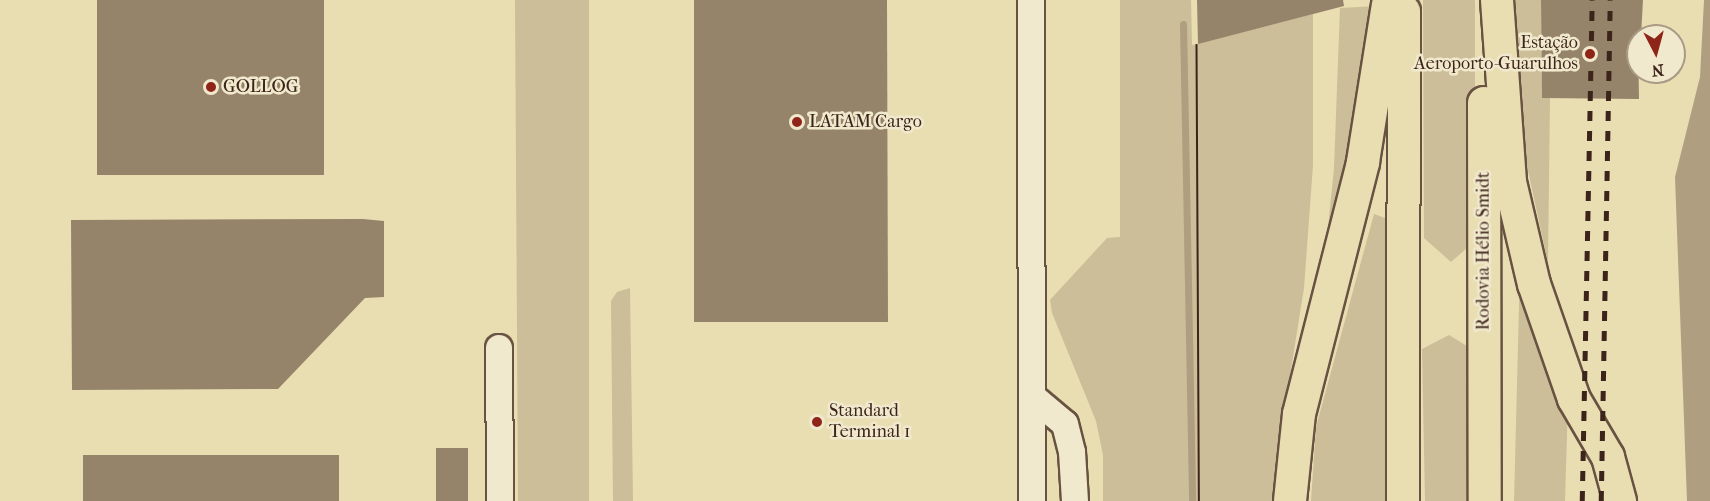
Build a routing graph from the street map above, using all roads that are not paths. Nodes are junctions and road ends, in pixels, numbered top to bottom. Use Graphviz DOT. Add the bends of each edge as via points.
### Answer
graph roads {
  1 [pos="1031,0"];
  2 [pos="1497,0"];
  3 [pos="1483,1"];
  4 [pos="499,348"];
  5 [pos="1034,398"];
  6 [pos="500,501"];
  7 [pos="1032,501"];
  8 [pos="1075,501"];
  9 [pos="1290,501"];
  10 [pos="1403,501"];
  11 [pos="1485,501"];
  12 [pos="1620,501"];
  1 -- 5 [label="street"];
  2 -- 12 [label="main road" via="1510,182 1534,284 1574,399 1608,457"];
  3 -- 11 [label="main road, Rodovia Hélio Smidt"];
  4 -- 6 [label="street"];
  5 -- 7 [label="street"];
  5 -- 8 [label="street" via="1065,424 1072,452"];
  9 -- 10 [label="main road" via="1299,414 1363,162 1396,5"];
}
